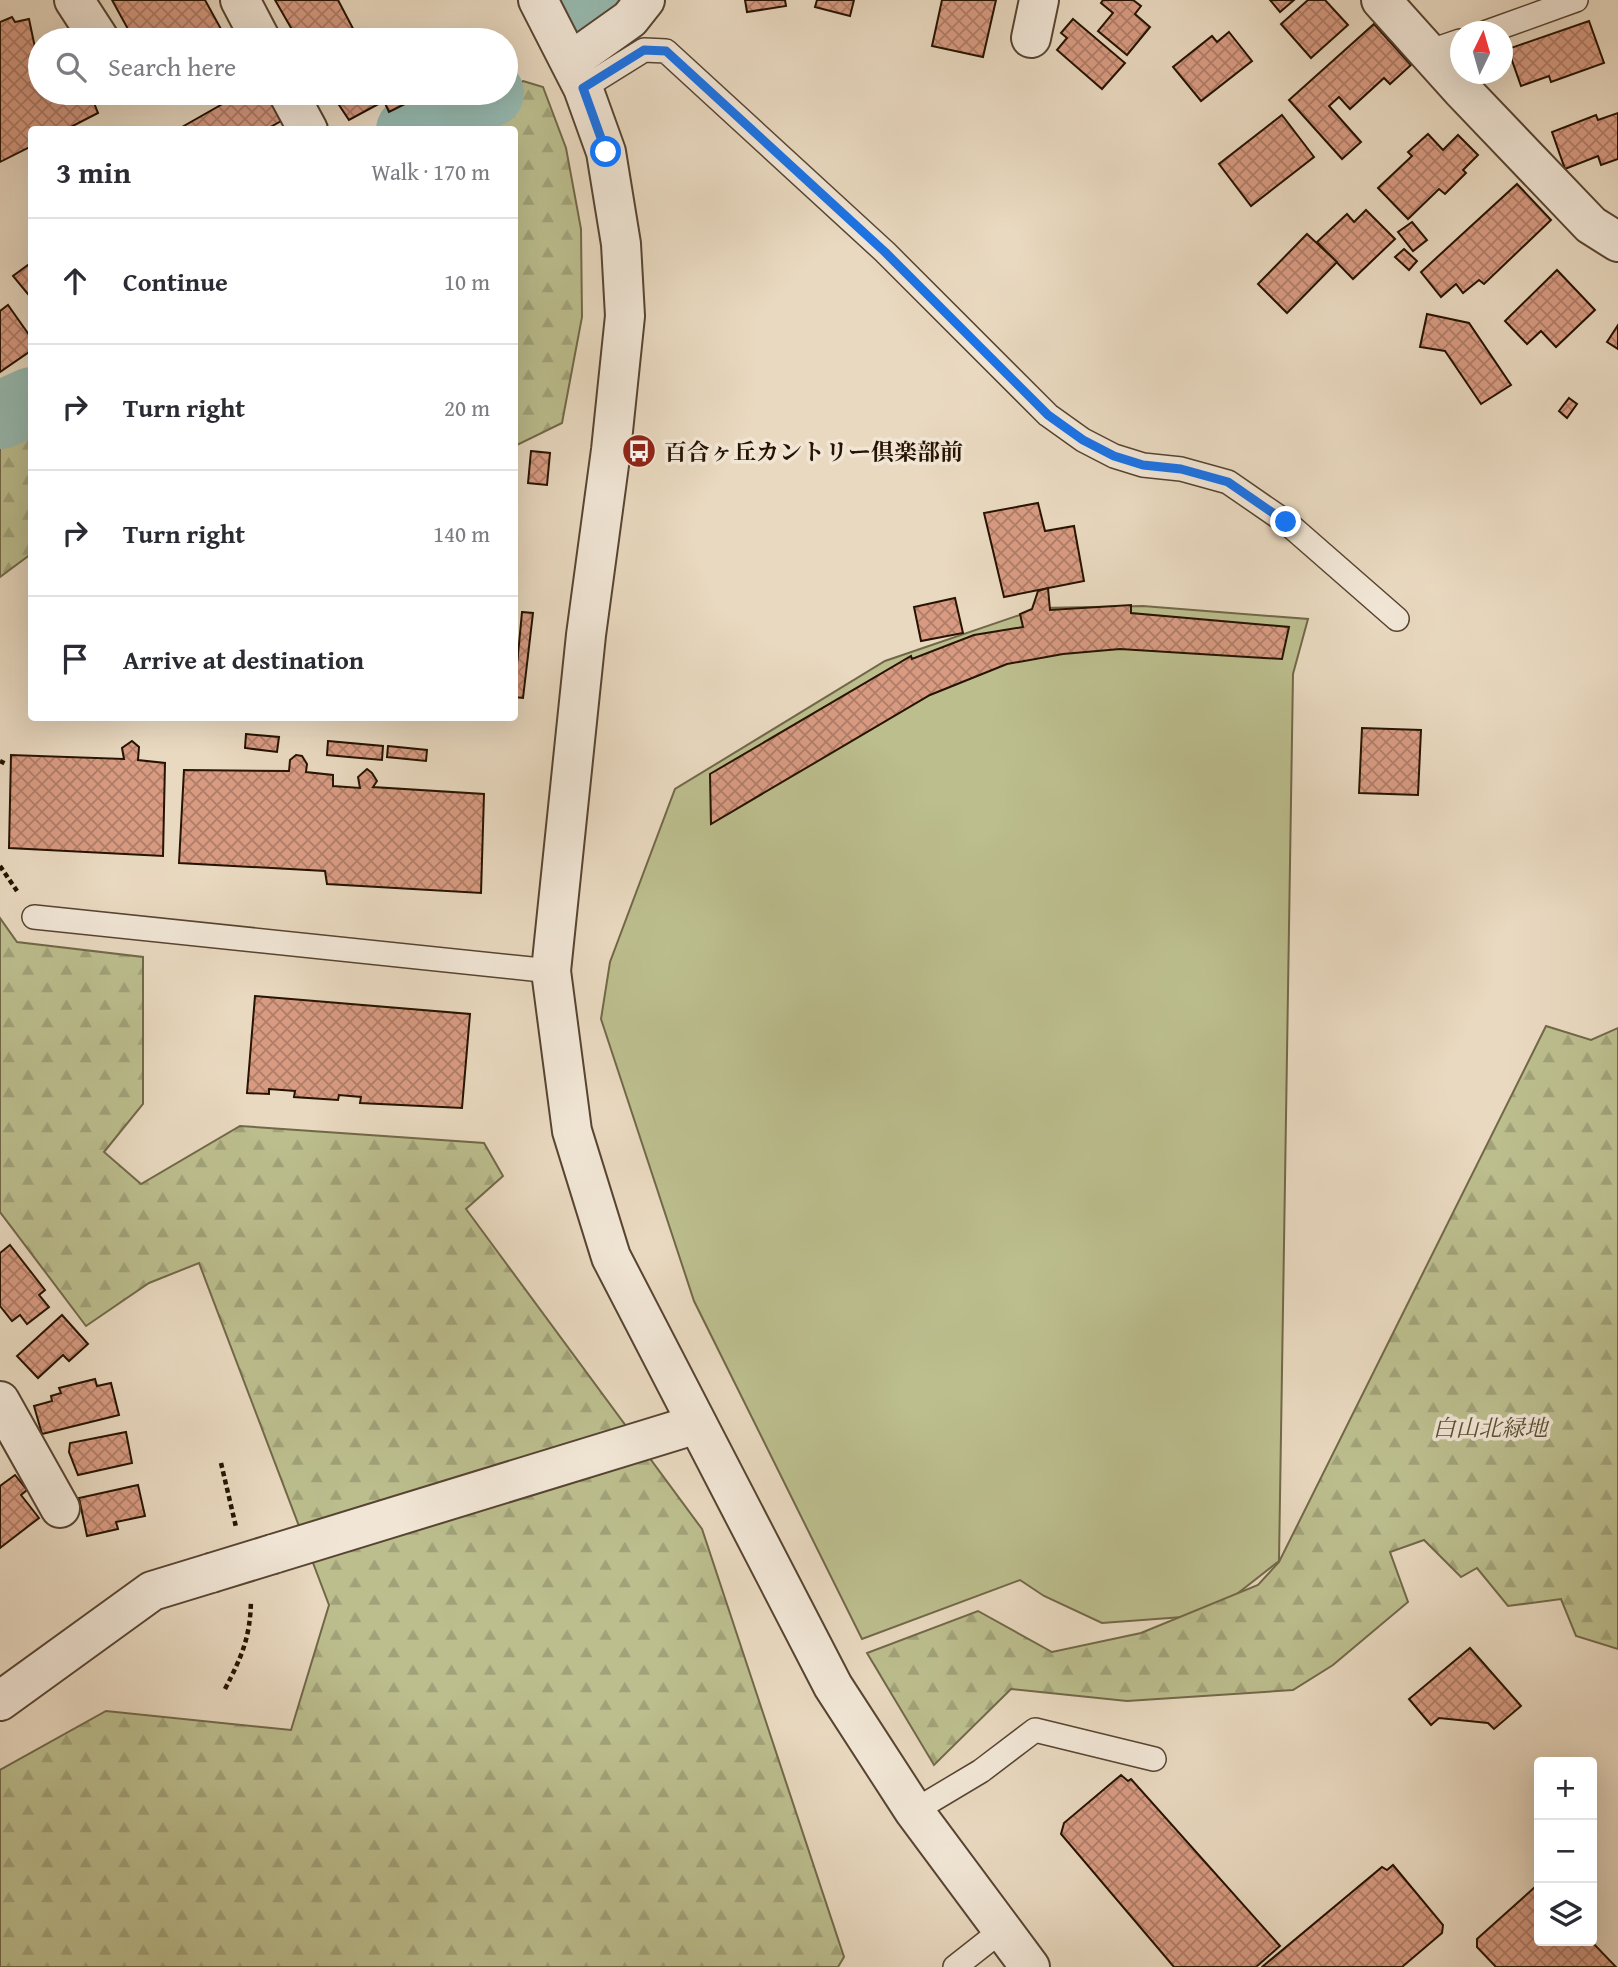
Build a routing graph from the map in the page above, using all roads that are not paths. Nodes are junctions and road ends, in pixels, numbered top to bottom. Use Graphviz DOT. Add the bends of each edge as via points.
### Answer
graph roads {
  1 [pos="74,0"];
  2 [pos="240,0"];
  3 [pos="538,0"];
  4 [pos="645,0"];
  5 [pos="1039,0"];
  6 [pos="1381,0"];
  7 [pos="1576,0"];
  8 [pos="1513,23"];
  9 [pos="92,28"];
  10 [pos="255,28"];
  11 [pos="1031,38"];
  12 [pos="1445,47"];
  13 [pos="577,75"];
  14 [pos="294,105"];
  15 [pos="306,126"];
  16 [pos="1609,227"];
  17 [pos="1398,619"];
  18 [pos="34,917"];
  19 [pos="551,971"];
  20 [pos="0,1401"];
  21 [pos="697,1424"];
  22 [pos="12,1449"];
  23 [pos="60,1508"];
  24 [pos="0,1701"];
  25 [pos="1154,1759"];
  26 [pos="914,1811"];
  27 [pos="1002,1930"];
  28 [pos="955,1967"];
  29 [pos="1030,1967"];
  1 -- 9 [label="street"];
  2 -- 10 [label="street"];
  3 -- 13 [label="street"];
  4 -- 13 [label="street"];
  5 -- 11 [label="street"];
  6 -- 12 [label="street"];
  7 -- 8 [label="lane"];
  12 -- 16 [label="street"];
  13 -- 17 [label="lane" via="644,50 666,51 885,252 1048,415 1114,456 1228,482 1286,522"];
  13 -- 19 [label="street" via="606,152 621,244 625,316"];
  14 -- 15 [label="street"];
  18 -- 19 [label="lane"];
  19 -- 21 [label="street" via="572,1131 611,1257"];
  20 -- 22 [label="street"];
  21 -- 24 [label="street, bridge" via="152,1591"];
  21 -- 26 [label="street" via="834,1686"];
  22 -- 23 [label="street"];
  25 -- 26 [label="lane" via="1035,1730 981,1771"];
  26 -- 27 [label="street"];
  27 -- 28 [label="lane"];
  27 -- 29 [label="street"];
}
